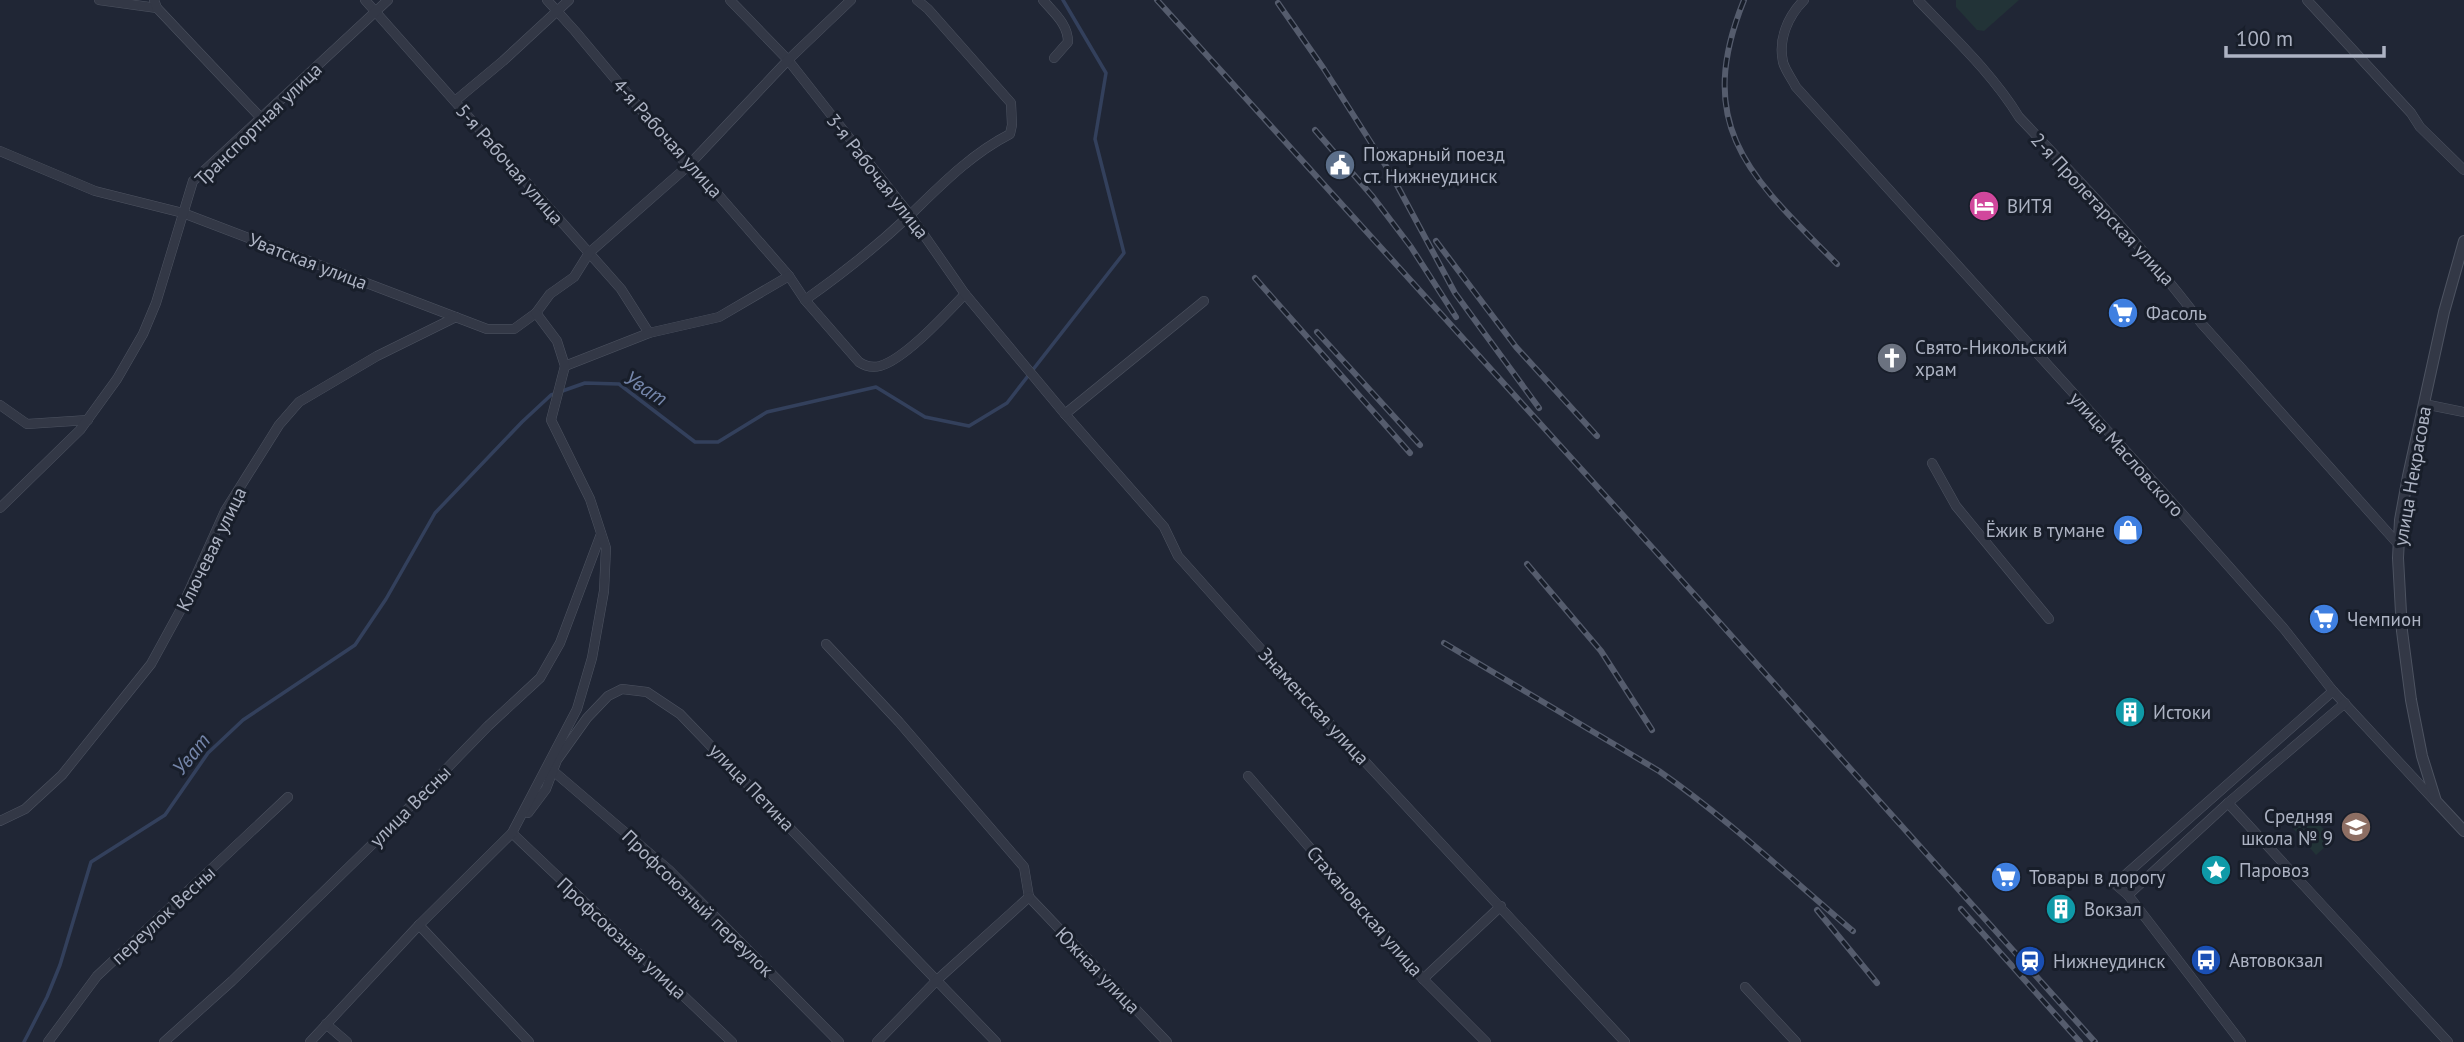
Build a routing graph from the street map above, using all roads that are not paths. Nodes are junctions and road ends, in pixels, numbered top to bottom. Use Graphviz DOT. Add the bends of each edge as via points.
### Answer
graph roads {
  1 [pos="99,0"];
  2 [pos="365,0"];
  3 [pos="388,0"];
  4 [pos="547,0"];
  5 [pos="569,0"];
  6 [pos="730,0"];
  7 [pos="851,0"];
  8 [pos="916,0"];
  9 [pos="1042,0"];
  10 [pos="1804,0"];
  11 [pos="1918,0"];
  12 [pos="2307,0"];
  13 [pos="156,4"];
  14 [pos="376,12"];
  15 [pos="558,12"];
  16 [pos="1054,58"];
  17 [pos="788,60"];
  18 [pos="455,102"];
  19 [pos="261,118"];
  20 [pos="0,151"];
  21 [pos="688,166"];
  22 [pos="2464,170"];
  23 [pos="183,213"];
  24 [pos="910,215"];
  25 [pos="2464,241"];
  26 [pos="589,253"];
  27 [pos="789,276"];
  28 [pos="965,294"];
  29 [pos="805,300"];
  30 [pos="1204,301"];
  31 [pos="536,313"];
  32 [pos="456,317"];
  33 [pos="649,333"];
  34 [pos="1019,356"];
  35 [pos="565,366"];
  36 [pos="2424,404"];
  37 [pos="0,405"];
  38 [pos="2464,412"];
  39 [pos="1065,414"];
  40 [pos="88,420"];
  41 [pos="1932,463"];
  42 [pos="0,508"];
  43 [pos="601,533"];
  44 [pos="2398,544"];
  45 [pos="2049,619"];
  46 [pos="826,644"];
  47 [pos="2333,691"];
  48 [pos="2345,703"];
  49 [pos="2422,756"];
  50 [pos="552,770"];
  51 [pos="1248,776"];
  52 [pos="288,797"];
  53 [pos="2436,801"];
  54 [pos="2228,803"];
  55 [pos="0,821"];
  56 [pos="2464,831"];
  57 [pos="512,833"];
  58 [pos="2128,895"];
  59 [pos="1029,897"];
  60 [pos="1501,906"];
  61 [pos="419,925"];
  62 [pos="1423,979"];
  63 [pos="937,980"];
  64 [pos="1745,987"];
  65 [pos="326,1024"];
  66 [pos="48,1042"];
  67 [pos="164,1042"];
  68 [pos="310,1042"];
  69 [pos="347,1042"];
  70 [pos="529,1042"];
  71 [pos="732,1042"];
  72 [pos="839,1042"];
  73 [pos="877,1042"];
  74 [pos="996,1042"];
  75 [pos="1167,1042"];
  76 [pos="1486,1042"];
  77 [pos="1625,1042"];
  78 [pos="1796,1042"];
  79 [pos="2241,1042"];
  80 [pos="2448,1042"];
  1 -- 13 [label="street"];
  2 -- 14 [label="street, 5-я Рабочая улица"];
  3 -- 14 [label="street, Транспортная улица"];
  4 -- 15 [label="street, 4-я Рабочая улица"];
  5 -- 15 [label="street"];
  6 -- 17 [label="street, 3-я Рабочая улица"];
  7 -- 17 [label="street, Уватская улица"];
  8 -- 24 [label="street" via="1011,103 1012,125 1010,134 938,186"];
  9 -- 16 [label="street" via="1068,32 1068,42"];
  10 -- 47 [label="street, улица Масловского" via="1786,24 1782,45 1783,64 1796,87 2163,492"];
  11 -- 44 [label="street, 2-я Пролетарская улица"];
  12 -- 22 [label="street"];
  13 -- 19 [label="street"];
  14 -- 18 [label="street, 5-я Рабочая улица"];
  14 -- 19 [label="street, Транспортная улица"];
  15 -- 18 [label="street"];
  15 -- 21 [label="street, 4-я Рабочая улица"];
  17 -- 21 [label="street, Уватская улица"];
  17 -- 24 [label="street, 3-я Рабочая улица"];
  18 -- 26 [label="street, 5-я Рабочая улица"];
  19 -- 23 [label="street, Транспортная улица" via="193,181"];
  20 -- 23 [label="street, Уватская улица" via="95,191"];
  21 -- 26 [label="street, Уватская улица"];
  21 -- 27 [label="street, 4-я Рабочая улица" via="695,168"];
  23 -- 32 [label="street, Уватская улица"];
  23 -- 40 [label="street, Транспортная улица" via="143,334"];
  24 -- 28 [label="street, 3-я Рабочая улица"];
  24 -- 29 [label="street" via="854,265"];
  25 -- 36 [label="street, улица Некрасова"];
  26 -- 31 [label="street, Уватская улица" via="574,276 550,294"];
  26 -- 33 [label="street, 5-я Рабочая улица" via="621,289"];
  27 -- 29 [label="street, 4-я Рабочая улица"];
  27 -- 33 [label="street" via="719,317"];
  28 -- 29 [label="street, 4-я Рабочая улица" via="909,347 877,367 859,362"];
  28 -- 34 [label="street, 3-я Рабочая улица"];
  30 -- 39 [label="street"];
  31 -- 32 [label="street, Уватская улица" via="514,329 487,329"];
  31 -- 35 [label="street" via="557,341"];
  32 -- 55 [label="street, Ключевая улица" via="299,402 279,425 225,511 151,664 62,775 25,809"];
  33 -- 35 [label="street"];
  34 -- 39 [label="street, Знаменская улица"];
  35 -- 43 [label="street" via="551,420 590,499"];
  36 -- 38 [label="street"];
  36 -- 44 [label="street, улица Некрасова"];
  37 -- 40 [label="street" via="27,424"];
  39 -- 60 [label="street, Знаменская улица" via="1164,527 1178,556"];
  40 -- 42 [label="street, Транспортная улица"];
  41 -- 45 [label="street" via="1956,506"];
  43 -- 57 [label="street" via="606,548 604,591 577,709"];
  43 -- 67 [label="street, улица Весны" via="560,643 540,678"];
  44 -- 49 [label="street, улица Некрасова" via="2402,631"];
  46 -- 59 [label="street" via="1024,867"];
  47 -- 48 [label="street, улица Масловского"];
  47 -- 58 [label="street" via="2115,884"];
  48 -- 53 [label="street, улица Масловского"];
  48 -- 54 [label="street"];
  49 -- 53 [label="street, улица Масловского"];
  50 -- 57 [label="street, улица Петина" via="546,789"];
  50 -- 63 [label="street, улица Петина" via="608,696 622,689 654,695 680,714"];
  50 -- 72 [label="street, Профсоюзный переулок" via="669,870"];
  51 -- 62 [label="street, Стахановская улица"];
  52 -- 66 [label="street, переулок Весны" via="97,976"];
  53 -- 56 [label="street, улица Масловского"];
  54 -- 58 [label="street"];
  54 -- 80 [label="street"];
  57 -- 61 [label="street"];
  57 -- 71 [label="street, Профсоюзная улица"];
  58 -- 79 [label="street"];
  59 -- 63 [label="street"];
  59 -- 75 [label="street, Южная улица"];
  60 -- 62 [label="street"];
  60 -- 77 [label="street, Знаменская улица"];
  61 -- 65 [label="street"];
  61 -- 70 [label="street"];
  62 -- 76 [label="street, Стахановская улица"];
  63 -- 73 [label="street"];
  63 -- 74 [label="street, улица Петина"];
  64 -- 78 [label="street"];
  65 -- 68 [label="street"];
  65 -- 69 [label="street"];
}
